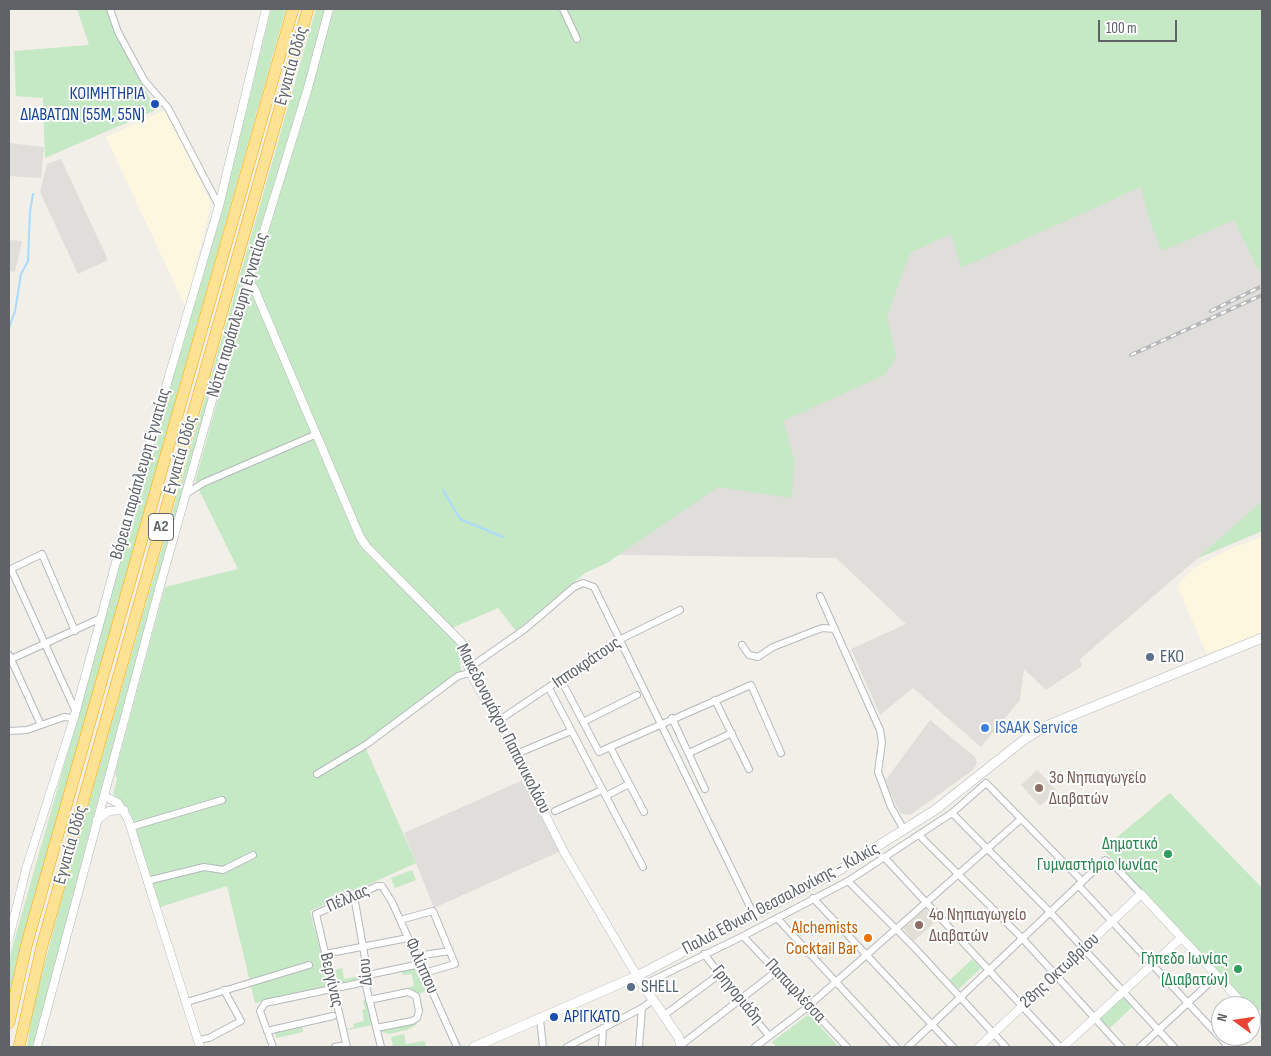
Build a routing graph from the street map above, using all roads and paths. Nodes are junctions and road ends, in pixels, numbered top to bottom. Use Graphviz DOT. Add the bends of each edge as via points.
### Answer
graph roads {
  1 [pos="110,9"];
  2 [pos="266,9"];
  3 [pos="293,9"];
  4 [pos="308,9"];
  5 [pos="330,9"];
  6 [pos="563,9"];
  7 [pos="577,39"];
  8 [pos="220,206"];
  9 [pos="248,282"];
  10 [pos="317,434"];
  11 [pos="186,494"];
  12 [pos="820,596"];
  13 [pos="680,610"];
  14 [pos="102,618"];
  15 [pos="835,629"];
  16 [pos="75,631"];
  17 [pos="1262,638"];
  18 [pos="619,640"];
  19 [pos="43,645"];
  20 [pos="742,645"];
  21 [pos="9,658"];
  22 [pos="469,671"];
  23 [pos="561,680"];
  24 [pos="549,688"];
  25 [pos="637,695"];
  26 [pos="715,700"];
  27 [pos="75,715"];
  28 [pos="672,718"];
  29 [pos="498,721"];
  30 [pos="583,722"];
  31 [pos="660,725"];
  32 [pos="41,726"];
  33 [pos="9,731"];
  34 [pos="571,731"];
  35 [pos="732,733"];
  36 [pos="610,747"];
  37 [pos="521,752"];
  38 [pos="599,752"];
  39 [pos="689,753"];
  40 [pos="781,753"];
  41 [pos="586,758"];
  42 [pos="749,769"];
  43 [pos="317,774"];
  44 [pos="629,784"];
  45 [pos="705,788"];
  46 [pos="604,793"];
  47 [pos="104,796"];
  48 [pos="222,800"];
  49 [pos="122,810"];
  50 [pos="556,811"];
  51 [pos="644,812"];
  52 [pos="952,813"];
  53 [pos="1021,819"];
  54 [pos="97,820"];
  55 [pos="130,827"];
  56 [pos="904,830"];
  57 [pos="920,835"];
  58 [pos="987,849"];
  59 [pos="253,855"];
  60 [pos="884,858"];
  61 [pos="643,867"];
  62 [pos="958,875"];
  63 [pos="148,880"];
  64 [pos="848,881"];
  65 [pos="1080,883"];
  66 [pos="382,886"];
  67 [pos="1141,894"];
  68 [pos="354,896"];
  69 [pos="813,898"];
  70 [pos="926,903"];
  71 [pos="1050,912"];
  72 [pos="316,914"];
  73 [pos="754,915"];
  74 [pos="777,918"];
  75 [pos="400,920"];
  76 [pos="1111,922"];
  77 [pos="896,930"];
  78 [pos="10,932"];
  79 [pos="744,936"];
  80 [pos="9,938"];
  81 [pos="408,938"];
  82 [pos="1022,938"];
  83 [pos="1181,938"];
  84 [pos="363,947"];
  85 [pos="1084,948"];
  86 [pos="450,951"];
  87 [pos="325,954"];
  88 [pos="704,954"];
  89 [pos="416,956"];
  90 [pos="866,956"];
  91 [pos="420,964"];
  92 [pos="309,965"];
  93 [pos="1151,965"];
  94 [pos="777,971"];
  95 [pos="988,971"];
  96 [pos="424,972"];
  97 [pos="368,974"];
  98 [pos="720,974"];
  99 [pos="1056,974"];
  100 [pos="1217,976"];
  101 [pos="639,980"];
  102 [pos="836,981"];
  103 [pos="365,982"];
  104 [pos="333,988"];
  105 [pos="224,990"];
  106 [pos="1122,991"];
  107 [pos="1236,996"];
  108 [pos="960,998"];
  109 [pos="742,999"];
  110 [pos="369,1000"];
  111 [pos="653,1000"];
  112 [pos="187,1002"];
  113 [pos="1187,1004"];
  114 [pos="808,1006"];
  115 [pos="1022,1006"];
  116 [pos="642,1008"];
  117 [pos="333,1016"];
  118 [pos="663,1016"];
  119 [pos="1094,1018"];
  120 [pos="540,1019"];
  121 [pos="9,1023"];
  122 [pos="932,1024"];
  123 [pos="376,1028"];
  124 [pos="603,1028"];
  125 [pos="1159,1030"];
  126 [pos="267,1031"];
  127 [pos="993,1034"];
  128 [pos="769,1036"];
  129 [pos="888,1040"];
  130 [pos="199,1044"];
  131 [pos="489,1044"];
  132 [pos="347,1046"];
  133 [pos="681,1046"];
  134 [pos="19,1047"];
  135 [pos="37,1047"];
  136 [pos="273,1047"];
  137 [pos="335,1047"];
  138 [pos="381,1047"];
  139 [pos="458,1047"];
  140 [pos="474,1047"];
  141 [pos="543,1047"];
  142 [pos="566,1047"];
  143 [pos="602,1047"];
  144 [pos="640,1047"];
  145 [pos="755,1047"];
  146 [pos="847,1047"];
  147 [pos="886,1047"];
  148 [pos="896,1047"];
  149 [pos="908,1047"];
  150 [pos="953,1047"];
  151 [pos="979,1047"];
  152 [pos="1006,1047"];
  153 [pos="1061,1047"];
  154 [pos="1121,1047"];
  155 [pos="1140,1047"];
  156 [pos="1174,1047"];
  157 [pos="1227,1047"];
  1 -- 8 [label="street" via="118,32 144,80 168,108"];
  2 -- 8 [label="street, Βόρεια παράπλευρη Εγνατίας"];
  3 -- 121 [label="highway, Εγνατία Οδός / Α2" via="29,933"];
  4 -- 134 [label="highway, Εγνατία Οδός / Α2" via="42,946"];
  5 -- 9 [label="street, Νότια παράπλευρη Εγνατίας"];
  6 -- 7 [label="street"];
  8 -- 14 [label="street, Βόρεια παράπλευρη Εγνατίας" via="132,499"];
  9 -- 10 [label="street, Μακεδονομάχου Παπανικολάου" via="254,288"];
  9 -- 11 [label="street, Νότια παράπλευρη Εγνατίας"];
  10 -- 11 [label="street" via="203,483"];
  10 -- 22 [label="street, Μακεδονομάχου Παπανικολάου" via="366,546 461,642"];
  11 -- 47 [label="street, Νότια παράπλευρη Εγνατίας"];
  12 -- 15 [label="street"];
  13 -- 18 [label="street, Ιπποκράτους"];
  14 -- 16 [label="street"];
  14 -- 27 [label="street, Βόρεια παράπλευρη Εγνατίας"];
  15 -- 20 [label="street" via="822,628 773,647 758,657 748,655"];
  15 -- 56 [label="street" via="880,730 882,742 878,772"];
  16 -- 19 [label="street"];
  16 -- 19 [label="street" via="42,554 11,569"];
  17 -- 56 [label="main road, Παλιά Εθνική Θεσσαλονίκης - Κιλκίς" via="1046,726"];
  18 -- 22 [label="street" via="598,593 594,587 583,583"];
  18 -- 23 [label="street, Ιπποκράτους"];
  18 -- 31 [label="street"];
  19 -- 21 [label="street"];
  19 -- 27 [label="street"];
  21 -- 32 [label="street"];
  22 -- 29 [label="street, Μακεδονομάχου Παπανικολάου"];
  22 -- 43 [label="street" via="367,744"];
  23 -- 24 [label="street, Ιπποκράτους"];
  23 -- 30 [label="street"];
  24 -- 29 [label="street, Ιπποκράτους"];
  24 -- 34 [label="street"];
  25 -- 30 [label="street"];
  26 -- 28 [label="street"];
  26 -- 35 [label="street"];
  26 -- 40 [label="street" via="751,685"];
  27 -- 32 [label="street"];
  27 -- 78 [label="street, Βόρεια παράπλευρη Εγνατίας" via="26,869"];
  28 -- 31 [label="street"];
  28 -- 39 [label="street"];
  29 -- 101 [label="street, Μακεδονομάχου Παπανικολάου" via="564,852"];
  30 -- 38 [label="street"];
  31 -- 36 [label="street"];
  31 -- 73 [label="street"];
  32 -- 33 [label="street"];
  34 -- 37 [label="street"];
  34 -- 41 [label="street"];
  35 -- 39 [label="street"];
  35 -- 42 [label="street"];
  36 -- 38 [label="street"];
  36 -- 44 [label="street"];
  38 -- 41 [label="street"];
  39 -- 45 [label="street"];
  41 -- 46 [label="street"];
  44 -- 46 [label="street"];
  44 -- 51 [label="street"];
  46 -- 50 [label="street"];
  46 -- 61 [label="street"];
  47 -- 49 [label="street" via="118,803"];
  47 -- 54 [label="street, Νότια παράπλευρη Εγνατίας"];
  48 -- 55 [label="street"];
  49 -- 54 [label="street" via="109,811"];
  49 -- 55 [label="street"];
  52 -- 53 [label="street" via="986,784"];
  52 -- 57 [label="street"];
  52 -- 58 [label="street"];
  53 -- 58 [label="street"];
  53 -- 65 [label="street"];
  54 -- 135 [label="street"];
  55 -- 63 [label="street"];
  56 -- 73 [label="main road, Παλιά Εθνική Θεσσαλονίκης - Κιλκίς" via="838,871"];
  57 -- 60 [label="street"];
  57 -- 62 [label="street"];
  58 -- 62 [label="street"];
  58 -- 71 [label="street"];
  59 -- 63 [label="street" via="223,870 204,867"];
  60 -- 64 [label="street"];
  60 -- 70 [label="street"];
  62 -- 70 [label="street"];
  62 -- 82 [label="street"];
  63 -- 112 [label="street"];
  64 -- 69 [label="street"];
  64 -- 77 [label="street"];
  65 -- 67 [label="street" via="1105,860 1114,865"];
  65 -- 71 [label="street"];
  65 -- 76 [label="street"];
  66 -- 68 [label="street, Πέλλας"];
  66 -- 75 [label="street, Φιλίππου"];
  67 -- 76 [label="street, 28ης Οκτωβρίου"];
  67 -- 83 [label="street"];
  68 -- 72 [label="street, Πέλλας"];
  68 -- 84 [label="street, Δίου"];
  69 -- 74 [label="street"];
  69 -- 90 [label="street"];
  70 -- 77 [label="street"];
  70 -- 95 [label="street"];
  71 -- 82 [label="street"];
  71 -- 85 [label="street"];
  72 -- 87 [label="street, Βεργίνας"];
  73 -- 101 [label="main road, Παλιά Εθνική Θεσσαλονίκης - Κιλκίς"];
  74 -- 79 [label="street"];
  74 -- 102 [label="street"];
  75 -- 81 [label="street, Φιλίππου"];
  75 -- 86 [label="street" via="433,911"];
  76 -- 85 [label="street, 28ης Οκτωβρίου"];
  76 -- 93 [label="street"];
  77 -- 90 [label="street"];
  77 -- 108 [label="street"];
  78 -- 80 [label="street, Βόρεια παράπλευρη Εγνατίας"];
  79 -- 88 [label="street"];
  79 -- 94 [label="street, Παπαφλέσσα"];
  81 -- 84 [label="street"];
  81 -- 89 [label="street, Φιλίππου"];
  82 -- 95 [label="street"];
  82 -- 99 [label="street"];
  83 -- 93 [label="street"];
  83 -- 100 [label="street"];
  84 -- 87 [label="street"];
  84 -- 97 [label="street, Δίου"];
  85 -- 99 [label="street, 28ης Οκτωβρίου"];
  85 -- 106 [label="street"];
  86 -- 89 [label="street"];
  86 -- 96 [label="street" via="455,964"];
  87 -- 104 [label="street, Βεργίνας"];
  88 -- 98 [label="street, Γρηγοριάδη"];
  88 -- 101 [label="street"];
  89 -- 91 [label="street, Φιλίππου"];
  90 -- 102 [label="street"];
  90 -- 122 [label="street"];
  91 -- 96 [label="street, Φιλίππου"];
  91 -- 97 [label="street"];
  92 -- 105 [label="street"];
  93 -- 106 [label="street"];
  93 -- 113 [label="street"];
  94 -- 109 [label="street"];
  94 -- 114 [label="street, Παπαφλέσσα"];
  95 -- 108 [label="street"];
  95 -- 115 [label="street"];
  96 -- 139 [label="street, Φιλίππου"];
  97 -- 103 [label="street, Δίου"];
  98 -- 109 [label="street, Γρηγοριάδη"];
  98 -- 118 [label="street"];
  99 -- 115 [label="street, 28ης Οκτωβρίου"];
  99 -- 119 [label="street"];
  100 -- 107 [label="street"];
  100 -- 113 [label="street"];
  101 -- 111 [label="main road"];
  101 -- 120 [label="main road, Παλιά Εθνική Θεσσαλονίκης - Κιλκίς"];
  102 -- 114 [label="street"];
  102 -- 129 [label="street"];
  103 -- 104 [label="street"];
  103 -- 110 [label="street, Δίου"];
  104 -- 126 [label="street" via="265,1004 260,1011"];
  104 -- 132 [label="street, Βεργίνας"];
  105 -- 112 [label="street"];
  105 -- 130 [label="street" via="241,1021"];
  106 -- 119 [label="street"];
  106 -- 125 [label="street"];
  108 -- 122 [label="street"];
  108 -- 127 [label="street"];
  109 -- 128 [label="street, Γρηγοριάδη"];
  109 -- 133 [label="street"];
  110 -- 123 [label="street, Δίου"];
  110 -- 123 [label="street" via="408,992 416,996 417,1018"];
  111 -- 116 [label="street"];
  111 -- 118 [label="main road"];
  112 -- 130 [label="street"];
  113 -- 125 [label="street"];
  113 -- 157 [label="street"];
  114 -- 128 [label="street"];
  114 -- 146 [label="street, Παπαφλέσσα"];
  115 -- 127 [label="street, 28ης Οκτωβρίου"];
  115 -- 153 [label="street"];
  116 -- 124 [label="street"];
  116 -- 144 [label="street"];
  117 -- 126 [label="street"];
  118 -- 133 [label="main road"];
  119 -- 153 [label="street"];
  119 -- 154 [label="street"];
  120 -- 131 [label="main road, Παλιά Εθνική Θεσσαλονίκης - Κιλκίς"];
  120 -- 141 [label="street"];
  122 -- 149 [label="street"];
  122 -- 150 [label="street"];
  123 -- 138 [label="street, Δίου"];
  124 -- 142 [label="street"];
  124 -- 143 [label="street"];
  125 -- 155 [label="street"];
  125 -- 156 [label="street"];
  126 -- 136 [label="street"];
  127 -- 151 [label="street, 28ης Οκτωβρίου"];
  127 -- 152 [label="street"];
  128 -- 145 [label="street"];
  129 -- 147 [label="street"];
  129 -- 148 [label="street"];
  131 -- 140 [label="main road, Παλιά Εθνική Θεσσαλονίκης - Κιλκίς"];
  132 -- 137 [label="street"];
}
